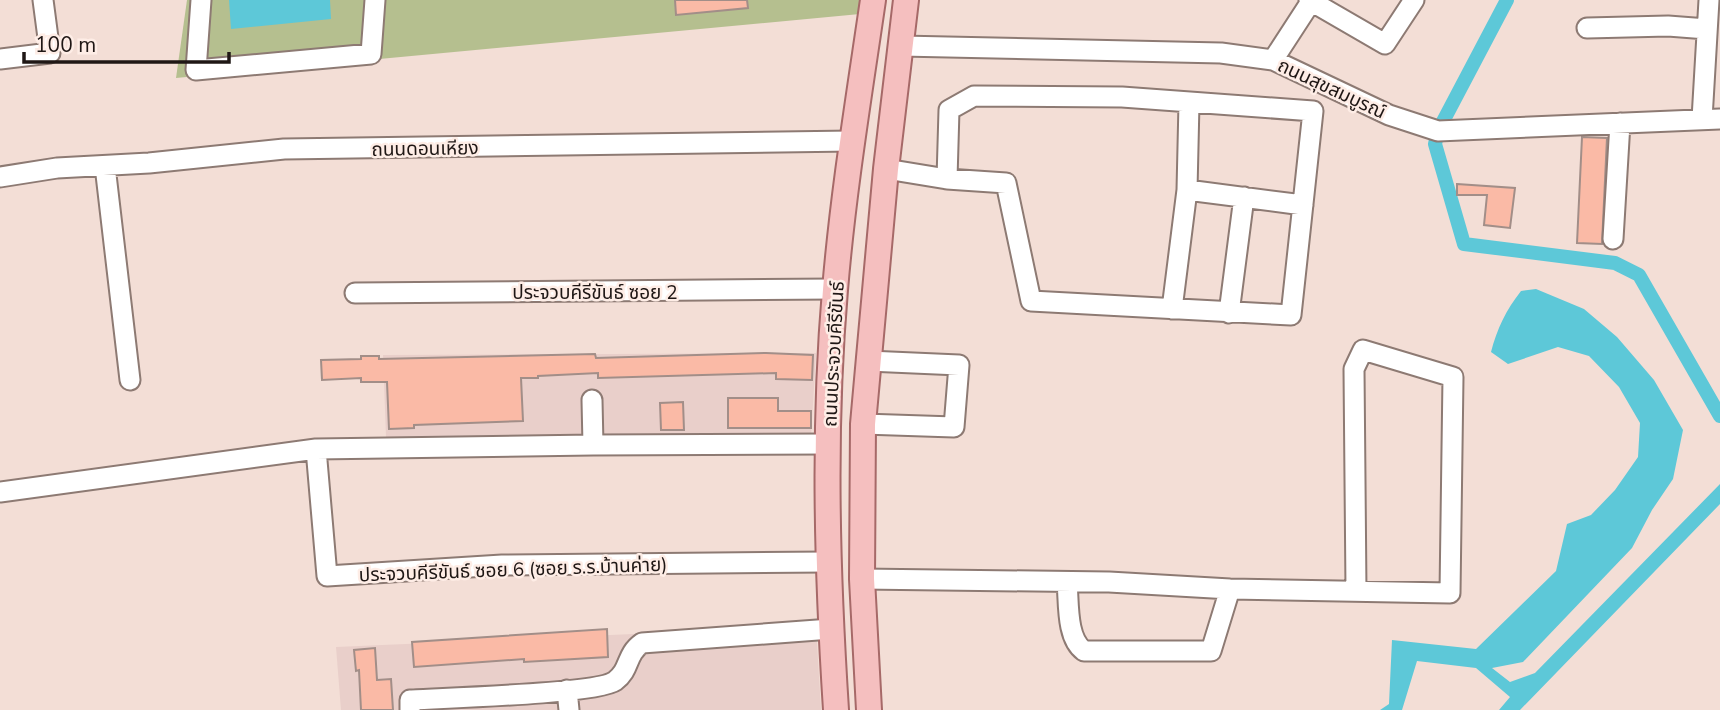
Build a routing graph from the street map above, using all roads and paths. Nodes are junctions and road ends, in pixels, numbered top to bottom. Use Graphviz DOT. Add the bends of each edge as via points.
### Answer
graph roads {
  1 [pos="43,0"];
  2 [pos="201,0"];
  3 [pos="374,0"];
  4 [pos="873,0"];
  5 [pos="906,0"];
  6 [pos="1414,0"];
  7 [pos="1709,0"];
  8 [pos="1311,1"];
  9 [pos="1587,28"];
  10 [pos="1707,29"];
  11 [pos="901,46"];
  12 [pos="0,59"];
  13 [pos="1273,60"];
  14 [pos="1189,103"];
  15 [pos="1711,119"];
  16 [pos="1620,123"];
  17 [pos="852,141"];
  18 [pos="105,166"];
  19 [pos="886,169"];
  20 [pos="0,177"];
  21 [pos="947,179"];
  22 [pos="1187,190"];
  23 [pos="1244,197"];
  24 [pos="1303,205"];
  25 [pos="1613,239"];
  26 [pos="835,289"];
  27 [pos="355,293"];
  28 [pos="1172,309"];
  29 [pos="1228,313"];
  30 [pos="868,361"];
  31 [pos="130,380"];
  32 [pos="592,400"];
  33 [pos="863,424"];
  34 [pos="828,444"];
  35 [pos="593,445"];
  36 [pos="316,449"];
  37 [pos="0,492"];
  38 [pos="827,562"];
  39 [pos="862,579"];
  40 [pos="1067,582"];
  41 [pos="1230,589"];
  42 [pos="1356,591"];
  43 [pos="831,629"];
  44 [pos="568,700"];
  45 [pos="410,710"];
  46 [pos="836,710"];
  47 [pos="869,710"];
  1 -- 12 [label="street" via="50,53"];
  2 -- 3 [label="street" via="196,71 371,54"];
  4 -- 17 [label="main road, ถนนประจวบคีรีขันธ์"];
  5 -- 11 [label="main road, ถนนประจวบคีรีขันธ์"];
  6 -- 8 [label="street" via="1385,44"];
  7 -- 10 [label="street"];
  8 -- 13 [label="street"];
  9 -- 10 [label="street"];
  10 -- 15 [label="street"];
  11 -- 13 [label="street, ถนนสุขสมบูรณ์" via="1221,53"];
  11 -- 19 [label="main road, ถนนประจวบคีรีขันธ์"];
  13 -- 16 [label="street, ถนนสุขสมบูรณ์" via="1389,115 1438,131"];
  14 -- 21 [label="street" via="1122,97 974,96 949,110"];
  14 -- 22 [label="street"];
  14 -- 24 [label="street" via="1313,111"];
  15 -- 16 [label="street, ถนนสุขสมบูรณ์"];
  16 -- 25 [label="street"];
  17 -- 18 [label="street, ถนนดอนเหียง" via="284,149"];
  17 -- 26 [label="main road, ถนนประจวบคีรีขันธ์"];
  18 -- 20 [label="street, ถนนดอนเหียง"];
  18 -- 31 [label="street"];
  19 -- 21 [label="street"];
  19 -- 30 [label="main road, ถนนประจวบคีรีขันธ์"];
  21 -- 28 [label="street" via="1006,183 1031,301"];
  22 -- 23 [label="street"];
  22 -- 28 [label="street"];
  23 -- 24 [label="street"];
  23 -- 29 [label="street"];
  24 -- 29 [label="street" via="1291,315"];
  26 -- 27 [label="street, ประจวบคีรีขันธ์ ซอย 2"];
  26 -- 34 [label="main road, ถนนประจวบคีรีขันธ์"];
  28 -- 29 [label="street"];
  30 -- 33 [label="main road, ถนนประจวบคีรีขันธ์"];
  30 -- 33 [label="street" via="959,365 954,427"];
  32 -- 35 [label="street"];
  33 -- 39 [label="main road, ถนนประจวบคีรีขันธ์"];
  34 -- 35 [label="street"];
  34 -- 38 [label="main road, ถนนประจวบคีรีขันธ์"];
  35 -- 36 [label="street"];
  36 -- 37 [label="street"];
  36 -- 38 [label="street, ประจวบคีรีขันธ์ ซอย 6 (ซอย ร.ร.บ้านค่าย)" via="327,576 502,565"];
  38 -- 43 [label="main road, ถนนประจวบคีรีขันธ์"];
  39 -- 40 [label="street"];
  39 -- 47 [label="main road, ถนนประจวบคีรีขันธ์"];
  40 -- 41 [label="street"];
  40 -- 41 [label="street" via="1072,632 1084,651 1211,651"];
  41 -- 42 [label="street"];
  42 -- 42 [label="street" via="1354,369 1363,349 1453,377 1450,593"];
  43 -- 44 [label="street" via="642,643 632,650 625,671 613,683"];
  43 -- 46 [label="main road, ถนนประจวบคีรีขันธ์"];
  44 -- 45 [label="street" via="410,700"];
}
